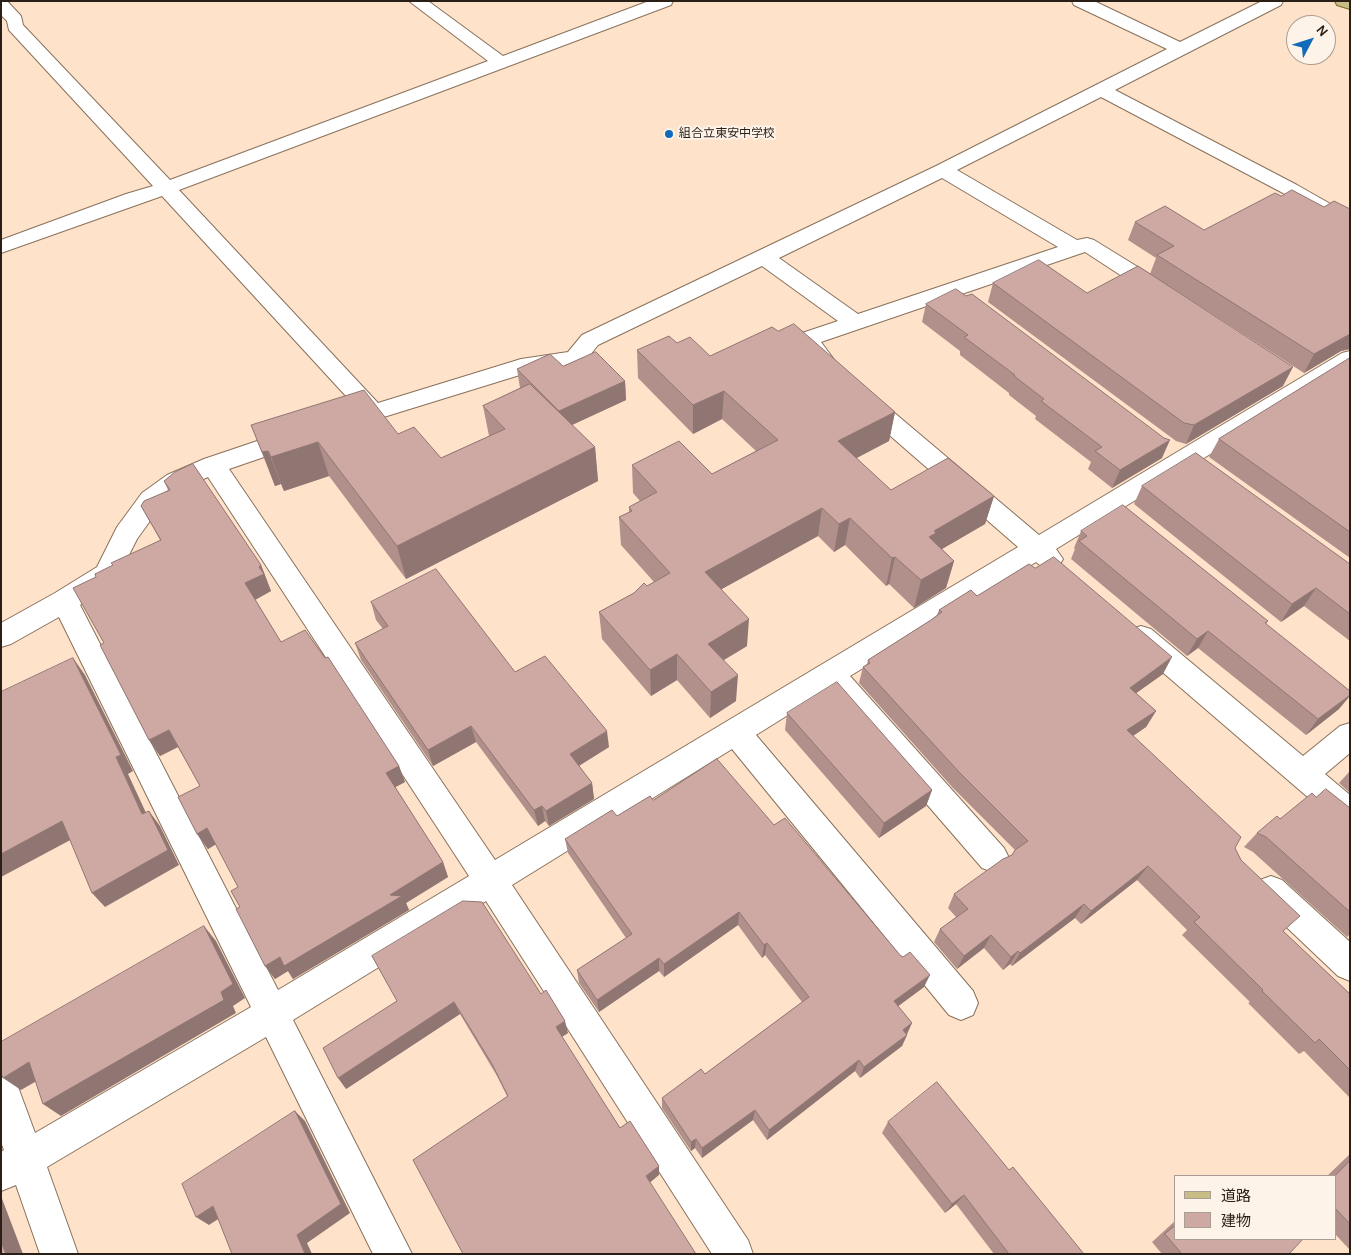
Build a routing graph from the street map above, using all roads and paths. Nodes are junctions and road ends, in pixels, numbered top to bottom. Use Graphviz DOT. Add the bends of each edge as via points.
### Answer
graph roads {
  1 [pos="417,1"];
  2 [pos="665,1"];
  3 [pos="1080,1"];
  4 [pos="1276,1"];
  5 [pos="1343,1"];
  6 [pos="1350,4"];
  7 [pos="1,5"];
  8 [pos="1180,49"];
  9 [pos="502,63"];
  10 [pos="1102,90"];
  11 [pos="943,170"];
  12 [pos="167,188"];
  13 [pos="1350,224"];
  14 [pos="1,248"];
  15 [pos="1075,248"];
  16 [pos="764,257"];
  17 [pos="954,289"];
  18 [pos="1179,304"];
  19 [pos="977,306"];
  20 [pos="856,323"];
  21 [pos="1350,358"];
  22 [pos="371,413"];
  23 [pos="343,422"];
  24 [pos="315,431"];
  25 [pos="1177,452"];
  26 [pos="213,464"];
  27 [pos="1211,472"];
  28 [pos="1111,503"];
  29 [pos="1134,522"];
  30 [pos="1037,548"];
  31 [pos="1067,574"];
  32 [pos="65,601"];
  33 [pos="1120,619"];
  34 [pos="1,636"];
  35 [pos="831,674"];
  36 [pos="736,732"];
  37 [pos="1350,735"];
  38 [pos="1303,774"];
  39 [pos="1350,814"];
  40 [pos="993,858"];
  41 [pos="1249,870"];
  42 [pos="491,881"];
  43 [pos="1350,965"];
  44 [pos="960,1003"];
  45 [pos="273,1013"];
  46 [pos="1,1089"];
  47 [pos="14,1166"];
  48 [pos="59,1254"];
  49 [pos="393,1254"];
  50 [pos="734,1254"];
  1 -- 9 [label="street"];
  2 -- 9 [label="street"];
  3 -- 8 [label="street"];
  4 -- 8 [label="street"];
  5 -- 6 [label="main road"];
  7 -- 12 [label="street" via="16,20 15,26"];
  8 -- 10 [label="street"];
  9 -- 12 [label="street"];
  10 -- 11 [label="street"];
  10 -- 13 [label="street"];
  11 -- 15 [label="street"];
  11 -- 16 [label="street"];
  12 -- 14 [label="street"];
  12 -- 22 [label="street" via="367,404"];
  15 -- 17 [label="street"];
  15 -- 18 [label="street" via="1087,244"];
  16 -- 20 [label="street"];
  16 -- 22 [label="street" via="590,340 575,359 520,367"];
  17 -- 19 [label="street"];
  17 -- 20 [label="street"];
  20 -- 30 [label="street" via="807,339 831,372"];
  21 -- 25 [label="street" via="1296,381"];
  22 -- 23 [label="street"];
  24 -- 26 [label="street"];
  25 -- 27 [label="street"];
  25 -- 28 [label="street"];
  26 -- 32 [label="street" via="176,481 151,500 126,534 107,574"];
  26 -- 42 [label="street"];
  28 -- 29 [label="street"];
  28 -- 30 [label="street"];
  30 -- 31 [label="street"];
  30 -- 35 [label="street"];
  32 -- 34 [label="street"];
  32 -- 45 [label="street"];
  33 -- 38 [label="street"];
  35 -- 36 [label="street"];
  35 -- 40 [label="street"];
  36 -- 42 [label="street"];
  36 -- 44 [label="street"];
  37 -- 38 [label="street"];
  38 -- 39 [label="street"];
  41 -- 43 [label="street"];
  42 -- 45 [label="street"];
  42 -- 50 [label="street"];
  45 -- 47 [label="street"];
  45 -- 49 [label="street"];
  46 -- 47 [label="street"];
  47 -- 48 [label="street"];
}
